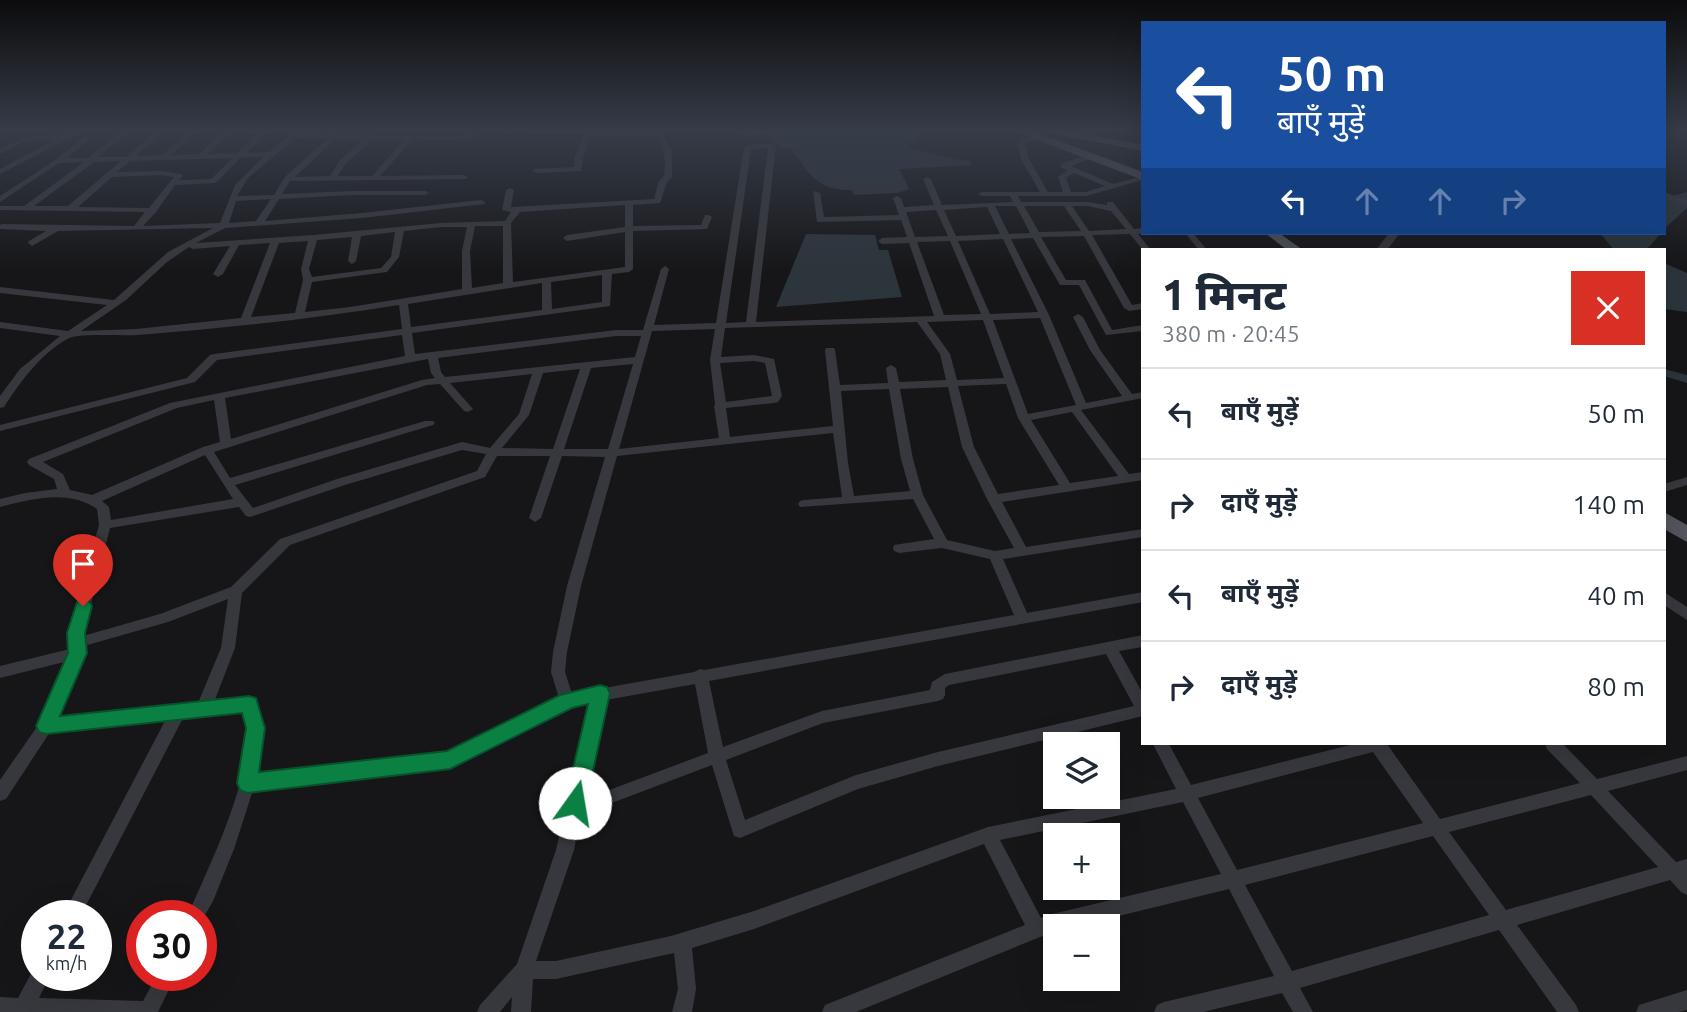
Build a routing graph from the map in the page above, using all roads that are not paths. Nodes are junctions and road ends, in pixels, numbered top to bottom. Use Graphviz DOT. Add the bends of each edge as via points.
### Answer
graph roads {
  1 [pos="32,178"];
  2 [pos="68,178"];
  3 [pos="108,178"];
  4 [pos="178,178"];
  5 [pos="216,178"];
  6 [pos="246,178"];
  7 [pos="323,178"];
  8 [pos="666,178"];
  9 [pos="743,178"];
  10 [pos="768,178"];
  11 [pos="1036,178"];
  12 [pos="1062,178"];
  13 [pos="1094,178"];
  14 [pos="288,179"];
  15 [pos="927,179"];
  16 [pos="1141,179"];
  17 [pos="175,183"];
  18 [pos="1115,187"];
  19 [pos="510,190"];
  20 [pos="1098,191"];
  21 [pos="425,193"];
  22 [pos="816,193"];
  23 [pos="1012,193"];
  24 [pos="1045,193"];
  25 [pos="982,194"];
  26 [pos="1068,194"];
  27 [pos="1086,194"];
  28 [pos="1666,196"];
  29 [pos="274,197"];
  30 [pos="897,198"];
  31 [pos="0,200"];
  32 [pos="233,200"];
  33 [pos="481,202"];
  34 [pos="629,202"];
  35 [pos="1687,203"];
  36 [pos="990,204"];
  37 [pos="1088,204"];
  38 [pos="1068,205"];
  39 [pos="1018,206"];
  40 [pos="0,208"];
  41 [pos="939,208"];
  42 [pos="28,209"];
  43 [pos="518,209"];
  44 [pos="1114,209"];
  45 [pos="69,210"];
  46 [pos="153,210"];
  47 [pos="903,214"];
  48 [pos="708,217"];
  49 [pos="259,223"];
  50 [pos="507,223"];
  51 [pos="224,224"];
  52 [pos="1,227"];
  53 [pos="137,227"];
  54 [pos="471,227"];
  55 [pos="56,229"];
  56 [pos="400,229"];
  57 [pos="630,229"];
  58 [pos="1138,232"];
  59 [pos="357,233"];
  60 [pos="1087,234"];
  61 [pos="1263,235"];
  62 [pos="1274,235"];
  63 [pos="1036,236"];
  64 [pos="1006,237"];
  65 [pos="567,238"];
  66 [pos="313,239"];
  67 [pos="953,239"];
  68 [pos="912,240"];
  69 [pos="275,241"];
  70 [pos="882,241"];
  71 [pos="32,243"];
  72 [pos="236,243"];
  73 [pos="181,247"];
  74 [pos="1146,248"];
  75 [pos="1282,248"];
  76 [pos="1293,248"];
  77 [pos="352,261"];
  78 [pos="665,269"];
  79 [pos="607,271"];
  80 [pos="218,274"];
  81 [pos="546,279"];
  82 [pos="308,280"];
  83 [pos="508,285"];
  84 [pos="0,290"];
  85 [pos="467,291"];
  86 [pos="404,301"];
  87 [pos="115,303"];
  88 [pos="1141,306"];
  89 [pos="547,311"];
  90 [pos="299,315"];
  91 [pos="1044,315"];
  92 [pos="987,317"];
  93 [pos="1078,317"];
  94 [pos="940,318"];
  95 [pos="920,319"];
  96 [pos="245,321"];
  97 [pos="751,324"];
  98 [pos="0,325"];
  99 [pos="719,326"];
  100 [pos="1141,328"];
  101 [pos="648,330"];
  102 [pos="407,332"];
  103 [pos="70,334"];
  104 [pos="830,350"];
  105 [pos="432,355"];
  106 [pos="410,358"];
  107 [pos="640,360"];
  108 [pos="715,360"];
  109 [pos="587,365"];
  110 [pos="891,368"];
  111 [pos="539,370"];
  112 [pos="191,380"];
  113 [pos="442,380"];
  114 [pos="1010,381"];
  115 [pos="5,384"];
  116 [pos="953,384"];
  117 [pos="895,386"];
  118 [pos="837,388"];
  119 [pos="1141,395"];
  120 [pos="219,396"];
  121 [pos="1129,398"];
  122 [pos="192,401"];
  123 [pos="0,405"];
  124 [pos="719,406"];
  125 [pos="1078,408"];
  126 [pos="468,409"];
  127 [pos="1024,418"];
  128 [pos="429,423"];
  129 [pos="0,428"];
  130 [pos="839,429"];
  131 [pos="725,442"];
  132 [pos="226,443"];
  133 [pos="208,450"];
  134 [pos="493,452"];
  135 [pos="559,452"];
  136 [pos="613,453"];
  137 [pos="1141,476"];
  138 [pos="1126,479"];
  139 [pos="1687,481"];
  140 [pos="227,483"];
  141 [pos="1666,487"];
  142 [pos="1067,488"];
  143 [pos="65,494"];
  144 [pos="917,495"];
  145 [pos="95,499"];
  146 [pos="993,499"];
  147 [pos="849,501"];
  148 [pos="242,502"];
  149 [pos="0,503"];
  150 [pos="804,505"];
  151 [pos="1666,507"];
  152 [pos="535,518"];
  153 [pos="1666,520"];
  154 [pos="1687,522"];
  155 [pos="104,525"];
  156 [pos="1141,533"];
  157 [pos="1687,535"];
  158 [pos="942,542"];
  159 [pos="899,548"];
  160 [pos="1022,552"];
  161 [pos="995,556"];
  162 [pos="236,591"];
  163 [pos="1141,597"];
  164 [pos="1666,599"];
  165 [pos="1687,615"];
  166 [pos="1022,618"];
  167 [pos="1141,641"];
  168 [pos="1110,647"];
  169 [pos="77,648"];
  170 [pos="0,672"];
  171 [pos="700,675"];
  172 [pos="600,693"];
  173 [pos="567,701"];
  174 [pos="1141,706"];
  175 [pos="202,709"];
  176 [pos="1141,710"];
  177 [pos="178,712"];
  178 [pos="46,726"];
  179 [pos="1162,745"];
  180 [pos="1373,745"];
  181 [pos="1378,745"];
  182 [pos="1554,745"];
  183 [pos="717,756"];
  184 [pos="1687,762"];
  185 [pos="247,783"];
  186 [pos="1594,787"];
  187 [pos="0,794"];
  188 [pos="1187,794"];
  189 [pos="575,803"];
  190 [pos="1436,827"];
  191 [pos="988,835"];
  192 [pos="1680,869"];
  193 [pos="1232,880"];
  194 [pos="1687,886"];
  195 [pos="80,900"];
  196 [pos="204,900"];
  197 [pos="1503,920"];
  198 [pos="1037,929"];
  199 [pos="682,942"];
  200 [pos="524,970"];
  201 [pos="1287,982"];
  202 [pos="32,991"];
  203 [pos="159,991"];
  204 [pos="1687,1000"];
  205 [pos="0,1007"];
  206 [pos="24,1007"];
  207 [pos="62,1010"];
  208 [pos="148,1011"];
  209 [pos="488,1012"];
  210 [pos="521,1012"];
  211 [pos="682,1012"];
  212 [pos="832,1012"];
  213 [pos="1164,1012"];
  214 [pos="1303,1012"];
  215 [pos="1569,1012"];
  216 [pos="1646,1012"];
  1 -- 31 [label="street"];
  2 -- 42 [label="street"];
  3 -- 45 [label="street"];
  4 -- 17 [label="street"];
  5 -- 17 [label="street"];
  6 -- 32 [label="street"];
  7 -- 14 [label="street"];
  8 -- 34 [label="street" via="657,201"];
  9 -- 99 [label="street"];
  10 -- 97 [label="street"];
  11 -- 24 [label="street"];
  12 -- 26 [label="street"];
  13 -- 18 [label="street"];
  14 -- 29 [label="street"];
  15 -- 41 [label="street"];
  16 -- 18 [label="street"];
  17 -- 46 [label="street"];
  18 -- 20 [label="street"];
  19 -- 43 [label="street" via="506,210"];
  20 -- 27 [label="street"];
  20 -- 44 [label="street"];
  21 -- 29 [label="street"];
  22 -- 47 [label="street" via="820,220"];
  23 -- 24 [label="street"];
  23 -- 25 [label="street"];
  23 -- 39 [label="street"];
  24 -- 26 [label="street"];
  26 -- 27 [label="street"];
  27 -- 37 [label="street"];
  28 -- 35 [label="street"];
  29 -- 32 [label="street"];
  29 -- 49 [label="street"];
  30 -- 47 [label="street"];
  32 -- 51 [label="street"];
  33 -- 49 [label="street"];
  34 -- 43 [label="street"];
  34 -- 57 [label="street"];
  36 -- 39 [label="street"];
  36 -- 41 [label="street"];
  36 -- 64 [label="street"];
  37 -- 38 [label="street"];
  37 -- 44 [label="street"];
  38 -- 39 [label="street"];
  38 -- 60 [label="street"];
  39 -- 63 [label="street"];
  40 -- 42 [label="street"];
  41 -- 47 [label="street"];
  41 -- 67 [label="street"];
  42 -- 45 [label="street"];
  42 -- 52 [label="street"];
  43 -- 50 [label="street"];
  44 -- 58 [label="street"];
  45 -- 46 [label="street"];
  46 -- 53 [label="street"];
  47 -- 68 [label="street"];
  48 -- 57 [label="street" via="704,227"];
  49 -- 51 [label="street"];
  50 -- 54 [label="street"];
  50 -- 83 [label="street"];
  51 -- 53 [label="street"];
  51 -- 73 [label="street"];
  52 -- 55 [label="street"];
  53 -- 55 [label="street"];
  54 -- 56 [label="street"];
  54 -- 85 [label="street"];
  55 -- 71 [label="street"];
  56 -- 59 [label="street"];
  56 -- 82 [label="street" via="395,257 384,270"];
  57 -- 65 [label="street"];
  57 -- 79 [label="street" via="629,269"];
  58 -- 60 [label="street"];
  58 -- 74 [label="street"];
  59 -- 66 [label="street"];
  59 -- 77 [label="street"];
  60 -- 63 [label="street"];
  60 -- 88 [label="street" via="1129,308"];
  61 -- 75 [label="main road"];
  62 -- 76 [label="main road"];
  63 -- 64 [label="street"];
  63 -- 100 [label="street" via="1063,283 1082,282 1109,333"];
  64 -- 67 [label="street"];
  64 -- 91 [label="street"];
  66 -- 69 [label="street"];
  66 -- 82 [label="street" via="305,269"];
  67 -- 68 [label="street"];
  67 -- 92 [label="street"];
  68 -- 70 [label="street"];
  68 -- 94 [label="street"];
  69 -- 72 [label="street"];
  69 -- 96 [label="street"];
  72 -- 73 [label="street"];
  72 -- 80 [label="street"];
  73 -- 87 [label="street"];
  78 -- 101 [label="street"];
  79 -- 81 [label="street"];
  79 -- 89 [label="street" via="607,303"];
  81 -- 83 [label="street"];
  81 -- 89 [label="street"];
  82 -- 90 [label="street"];
  83 -- 85 [label="street"];
  84 -- 87 [label="street"];
  85 -- 86 [label="street"];
  86 -- 90 [label="street"];
  86 -- 102 [label="street"];
  87 -- 103 [label="street"];
  89 -- 102 [label="street"];
  90 -- 96 [label="street"];
  91 -- 92 [label="street"];
  91 -- 125 [label="street"];
  92 -- 94 [label="street"];
  92 -- 114 [label="street"];
  93 -- 121 [label="street"];
  94 -- 95 [label="street"];
  95 -- 97 [label="street"];
  95 -- 116 [label="street" via="945,354"];
  96 -- 103 [label="street"];
  97 -- 99 [label="street"];
  98 -- 103 [label="street"];
  99 -- 101 [label="street"];
  99 -- 108 [label="street"];
  101 -- 105 [label="street"];
  101 -- 107 [label="street"];
  102 -- 106 [label="street"];
  102 -- 112 [label="street" via="214,357"];
  103 -- 115 [label="street"];
  104 -- 118 [label="street"];
  105 -- 106 [label="street"];
  105 -- 113 [label="street"];
  106 -- 120 [label="street"];
  107 -- 109 [label="street"];
  107 -- 136 [label="street"];
  108 -- 124 [label="street"];
  108 -- 124 [label="street" via="769,361 777,396"];
  109 -- 111 [label="street"];
  109 -- 135 [label="street"];
  110 -- 117 [label="street"];
  111 -- 113 [label="street"];
  111 -- 134 [label="street" via="524,415"];
  112 -- 122 [label="street"];
  112 -- 129 [label="street"];
  113 -- 126 [label="street"];
  113 -- 132 [label="street"];
  114 -- 116 [label="street"];
  114 -- 127 [label="street"];
  115 -- 123 [label="street"];
  116 -- 117 [label="street"];
  116 -- 146 [label="street" via="968,447"];
  117 -- 118 [label="street"];
  117 -- 144 [label="street"];
  118 -- 130 [label="street"];
  119 -- 121 [label="street"];
  120 -- 122 [label="street"];
  120 -- 132 [label="street"];
  121 -- 125 [label="street"];
  122 -- 143 [label="street" via="33,462 59,477"];
  124 -- 131 [label="street"];
  125 -- 127 [label="street"];
  125 -- 138 [label="street"];
  127 -- 142 [label="street"];
  128 -- 140 [label="street"];
  130 -- 131 [label="street"];
  130 -- 147 [label="street" via="841,469"];
  131 -- 136 [label="street"];
  132 -- 133 [label="street"];
  133 -- 140 [label="street"];
  133 -- 145 [label="street"];
  134 -- 135 [label="street"];
  134 -- 148 [label="street" via="462,446 250,513"];
  134 -- 162 [label="street" via="477,476 285,542"];
  135 -- 136 [label="street"];
  135 -- 152 [label="street"];
  136 -- 173 [label="street" via="560,652 558,672"];
  137 -- 138 [label="street"];
  138 -- 142 [label="street"];
  139 -- 141 [label="street"];
  140 -- 148 [label="street"];
  142 -- 146 [label="street"];
  143 -- 145 [label="street"];
  143 -- 149 [label="street" via="42,493"];
  144 -- 147 [label="street"];
  144 -- 158 [label="street"];
  145 -- 155 [label="street" via="103,507"];
  146 -- 160 [label="street"];
  147 -- 150 [label="street"];
  148 -- 155 [label="street"];
  151 -- 154 [label="main road"];
  153 -- 157 [label="main road"];
  155 -- 169 [label="street" via="76,633"];
  156 -- 160 [label="street"];
  158 -- 159 [label="street"];
  158 -- 161 [label="street"];
  160 -- 161 [label="street"];
  161 -- 166 [label="street"];
  162 -- 169 [label="street"];
  162 -- 175 [label="street" via="228,648"];
  163 -- 166 [label="street"];
  164 -- 165 [label="street"];
  166 -- 171 [label="street"];
  167 -- 168 [label="street"];
  168 -- 174 [label="street"];
  168 -- 183 [label="street" via="945,680 937,686 938,695 822,717"];
  169 -- 170 [label="street"];
  169 -- 178 [label="street"];
  171 -- 172 [label="street"];
  171 -- 183 [label="street"];
  172 -- 173 [label="street"];
  172 -- 189 [label="street"];
  173 -- 185 [label="street" via="450,760"];
  175 -- 177 [label="street"];
  175 -- 185 [label="street" via="249,704 256,728"];
  176 -- 183 [label="street" via="856,782 740,830"];
  177 -- 178 [label="street"];
  177 -- 195 [label="street"];
  178 -- 187 [label="street"];
  179 -- 188 [label="street"];
  180 -- 188 [label="street"];
  181 -- 190 [label="street"];
  182 -- 186 [label="street"];
  183 -- 189 [label="street" via="596,802"];
  184 -- 186 [label="street"];
  185 -- 196 [label="street"];
  186 -- 190 [label="street"];
  186 -- 192 [label="street"];
  188 -- 191 [label="street"];
  188 -- 193 [label="street"];
  189 -- 200 [label="street" via="565,850"];
  190 -- 193 [label="street"];
  190 -- 197 [label="street"];
  191 -- 198 [label="street"];
  191 -- 199 [label="street"];
  192 -- 194 [label="street"];
  192 -- 197 [label="street"];
  193 -- 198 [label="street"];
  193 -- 201 [label="street"];
  197 -- 201 [label="street"];
  197 -- 215 [label="street"];
  198 -- 212 [label="street"];
  199 -- 200 [label="street" via="556,970"];
  199 -- 211 [label="street" via="687,989"];
  200 -- 209 [label="street"];
  200 -- 210 [label="street"];
  201 -- 213 [label="street"];
  201 -- 214 [label="street"];
  202 -- 206 [label="street"];
  203 -- 208 [label="street"];
  204 -- 216 [label="street"];
  205 -- 206 [label="street"];
  206 -- 207 [label="street"];
  207 -- 208 [label="street"];
}
